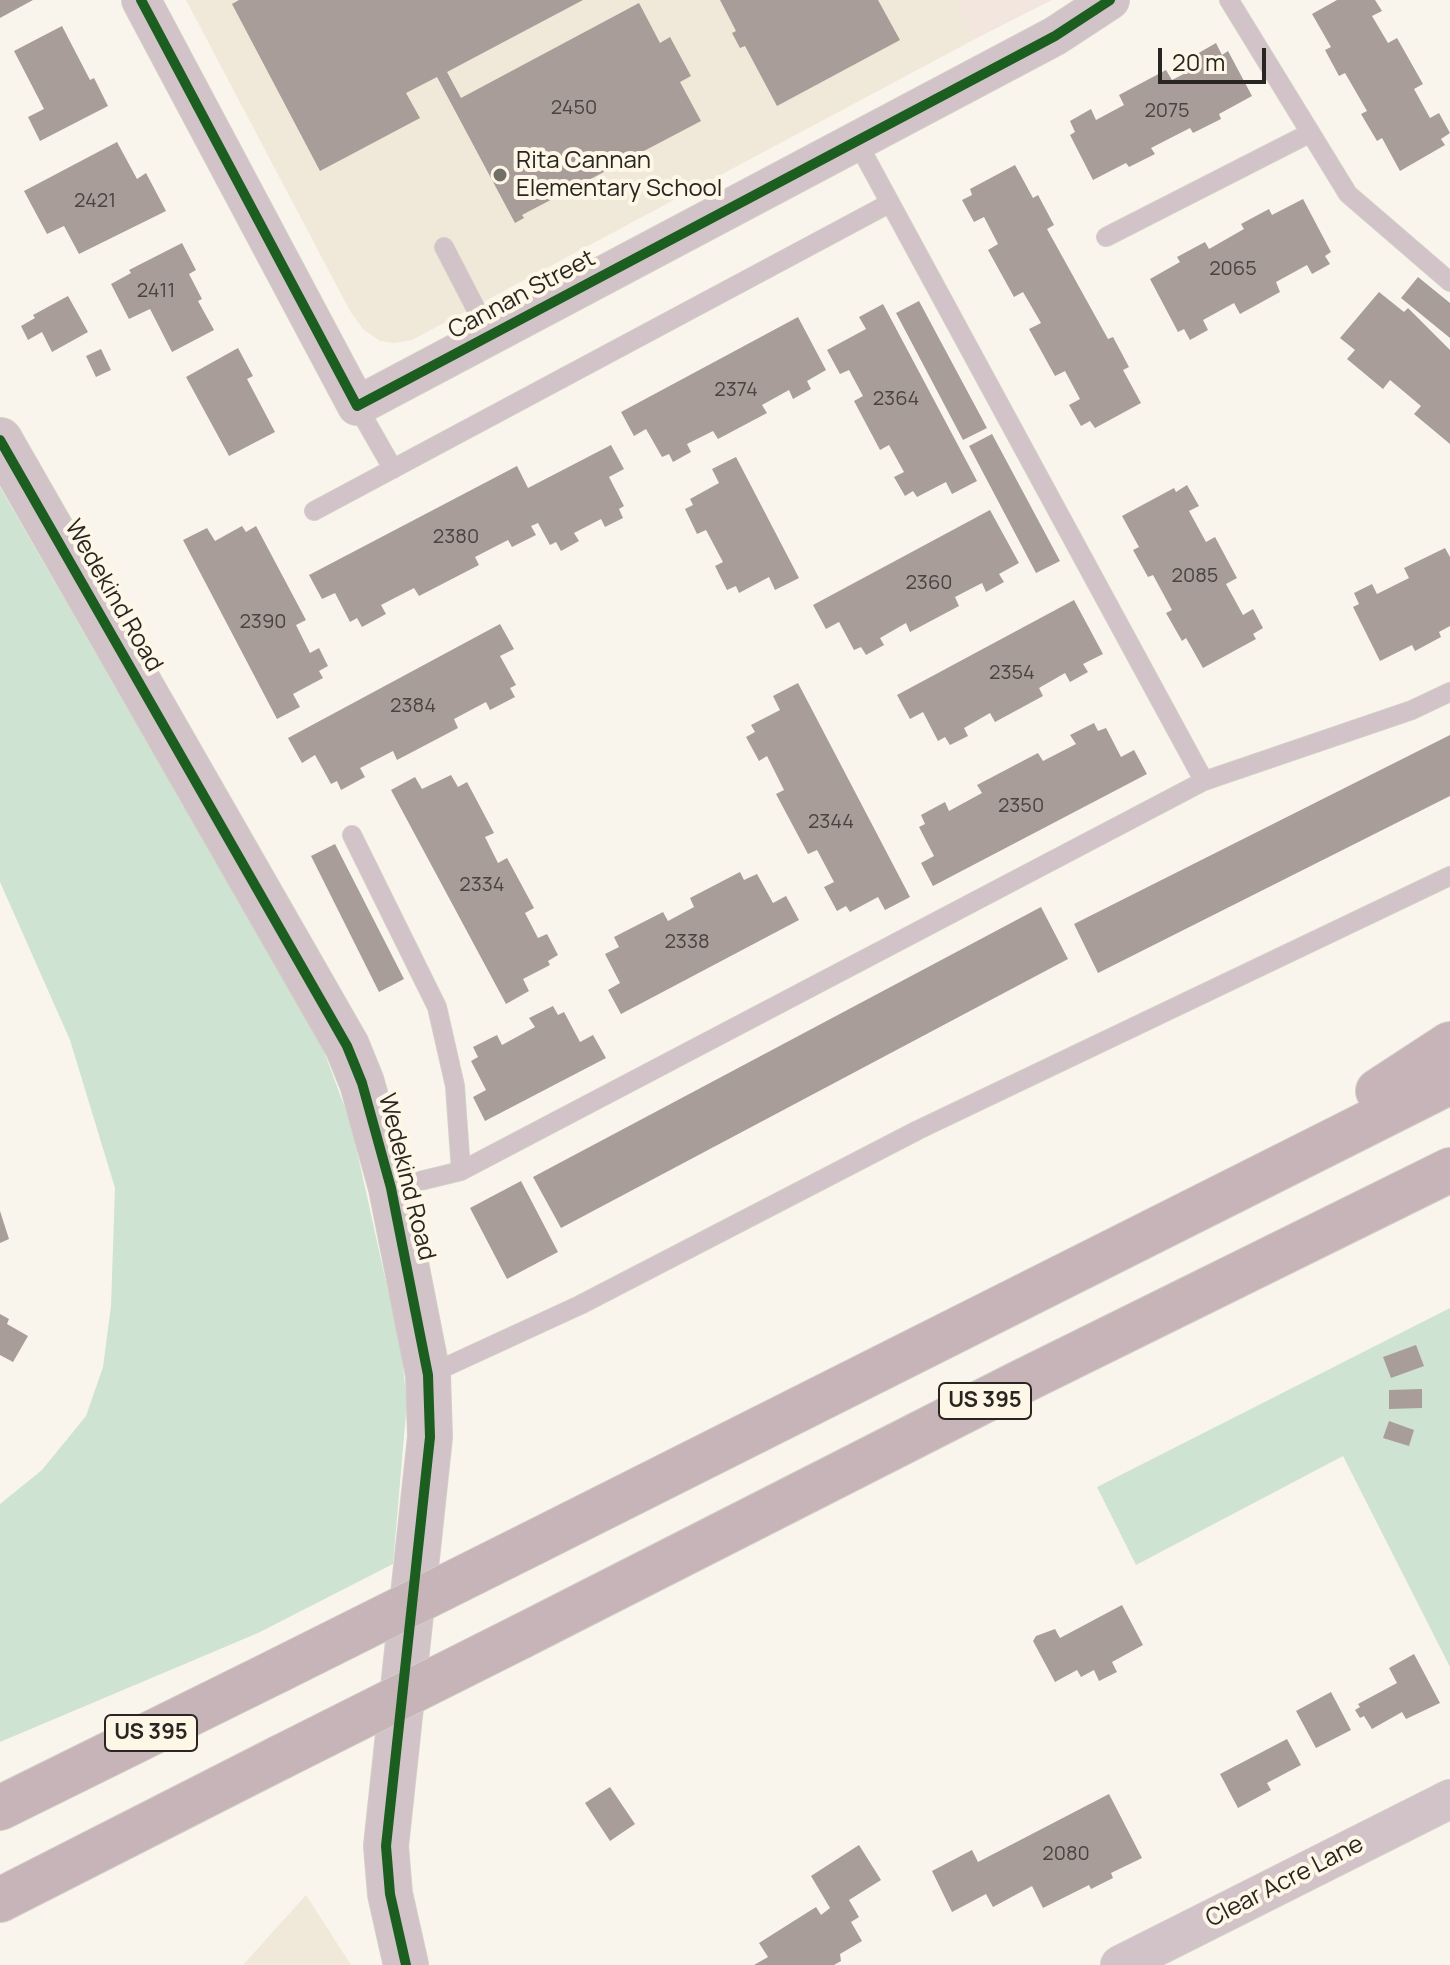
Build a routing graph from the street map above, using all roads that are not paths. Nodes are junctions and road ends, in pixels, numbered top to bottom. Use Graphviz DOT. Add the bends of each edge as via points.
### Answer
graph roads {
  1 [pos="141,0"];
  2 [pos="1110,0"];
  3 [pos="1229,0"];
  4 [pos="1308,134"];
  5 [pos="856,140"];
  6 [pos="890,203"];
  7 [pos="1106,237"];
  8 [pos="444,247"];
  9 [pos="1450,282"];
  10 [pos="490,336"];
  11 [pos="357,406"];
  12 [pos="0,440"];
  13 [pos="393,469"];
  14 [pos="314,511"];
  15 [pos="1450,692"];
  16 [pos="1204,781"];
  17 [pos="352,835"];
  18 [pos="1450,876"];
  19 [pos="1450,1044"];
  20 [pos="1450,1082"];
  21 [pos="1450,1170"];
  22 [pos="461,1171"];
  23 [pos="391,1188"];
  24 [pos="1203,1205"];
  25 [pos="428,1375"];
  26 [pos="1450,1799"];
  27 [pos="9,1803"];
  28 [pos="177,1810"];
  29 [pos="0,1900"];
  30 [pos="0,1923"];
  31 [pos="406,1965"];
  32 [pos="1120,1965"];
  1 -- 11 [label="street"];
  2 -- 5 [label="street, Cannan Street" via="1055,36"];
  3 -- 4 [label="lane"];
  4 -- 7 [label="lane"];
  4 -- 9 [label="lane" via="1348,194"];
  5 -- 6 [label="lane"];
  5 -- 10 [label="street, Cannan Street"];
  6 -- 13 [label="lane"];
  6 -- 16 [label="lane"];
  8 -- 10 [label="lane"];
  10 -- 11 [label="street, Cannan Street"];
  11 -- 13 [label="lane"];
  12 -- 23 [label="street, Wedekind Road" via="347,1046"];
  13 -- 14 [label="lane"];
  15 -- 16 [label="lane"];
  16 -- 22 [label="lane"];
  17 -- 22 [label="lane" via="437,1007 455,1086"];
  18 -- 25 [label="lane" via="918,1130 580,1305"];
  19 -- 24 [label="highway"];
  20 -- 24 [label="highway, US 395"];
  21 -- 28 [label="highway, US 395, bridge"];
  22 -- 23 [label="lane"];
  23 -- 25 [label="street, Wedekind Road"];
  24 -- 27 [label="highway, US 395, bridge"];
  25 -- 31 [label="street, Wedekind Road" via="428,1462 386,1846 390,1894"];
  26 -- 32 [label="street, Clear Acre Lane"];
  28 -- 29 [label="highway, US 395"];
  28 -- 30 [label="highway"];
}
